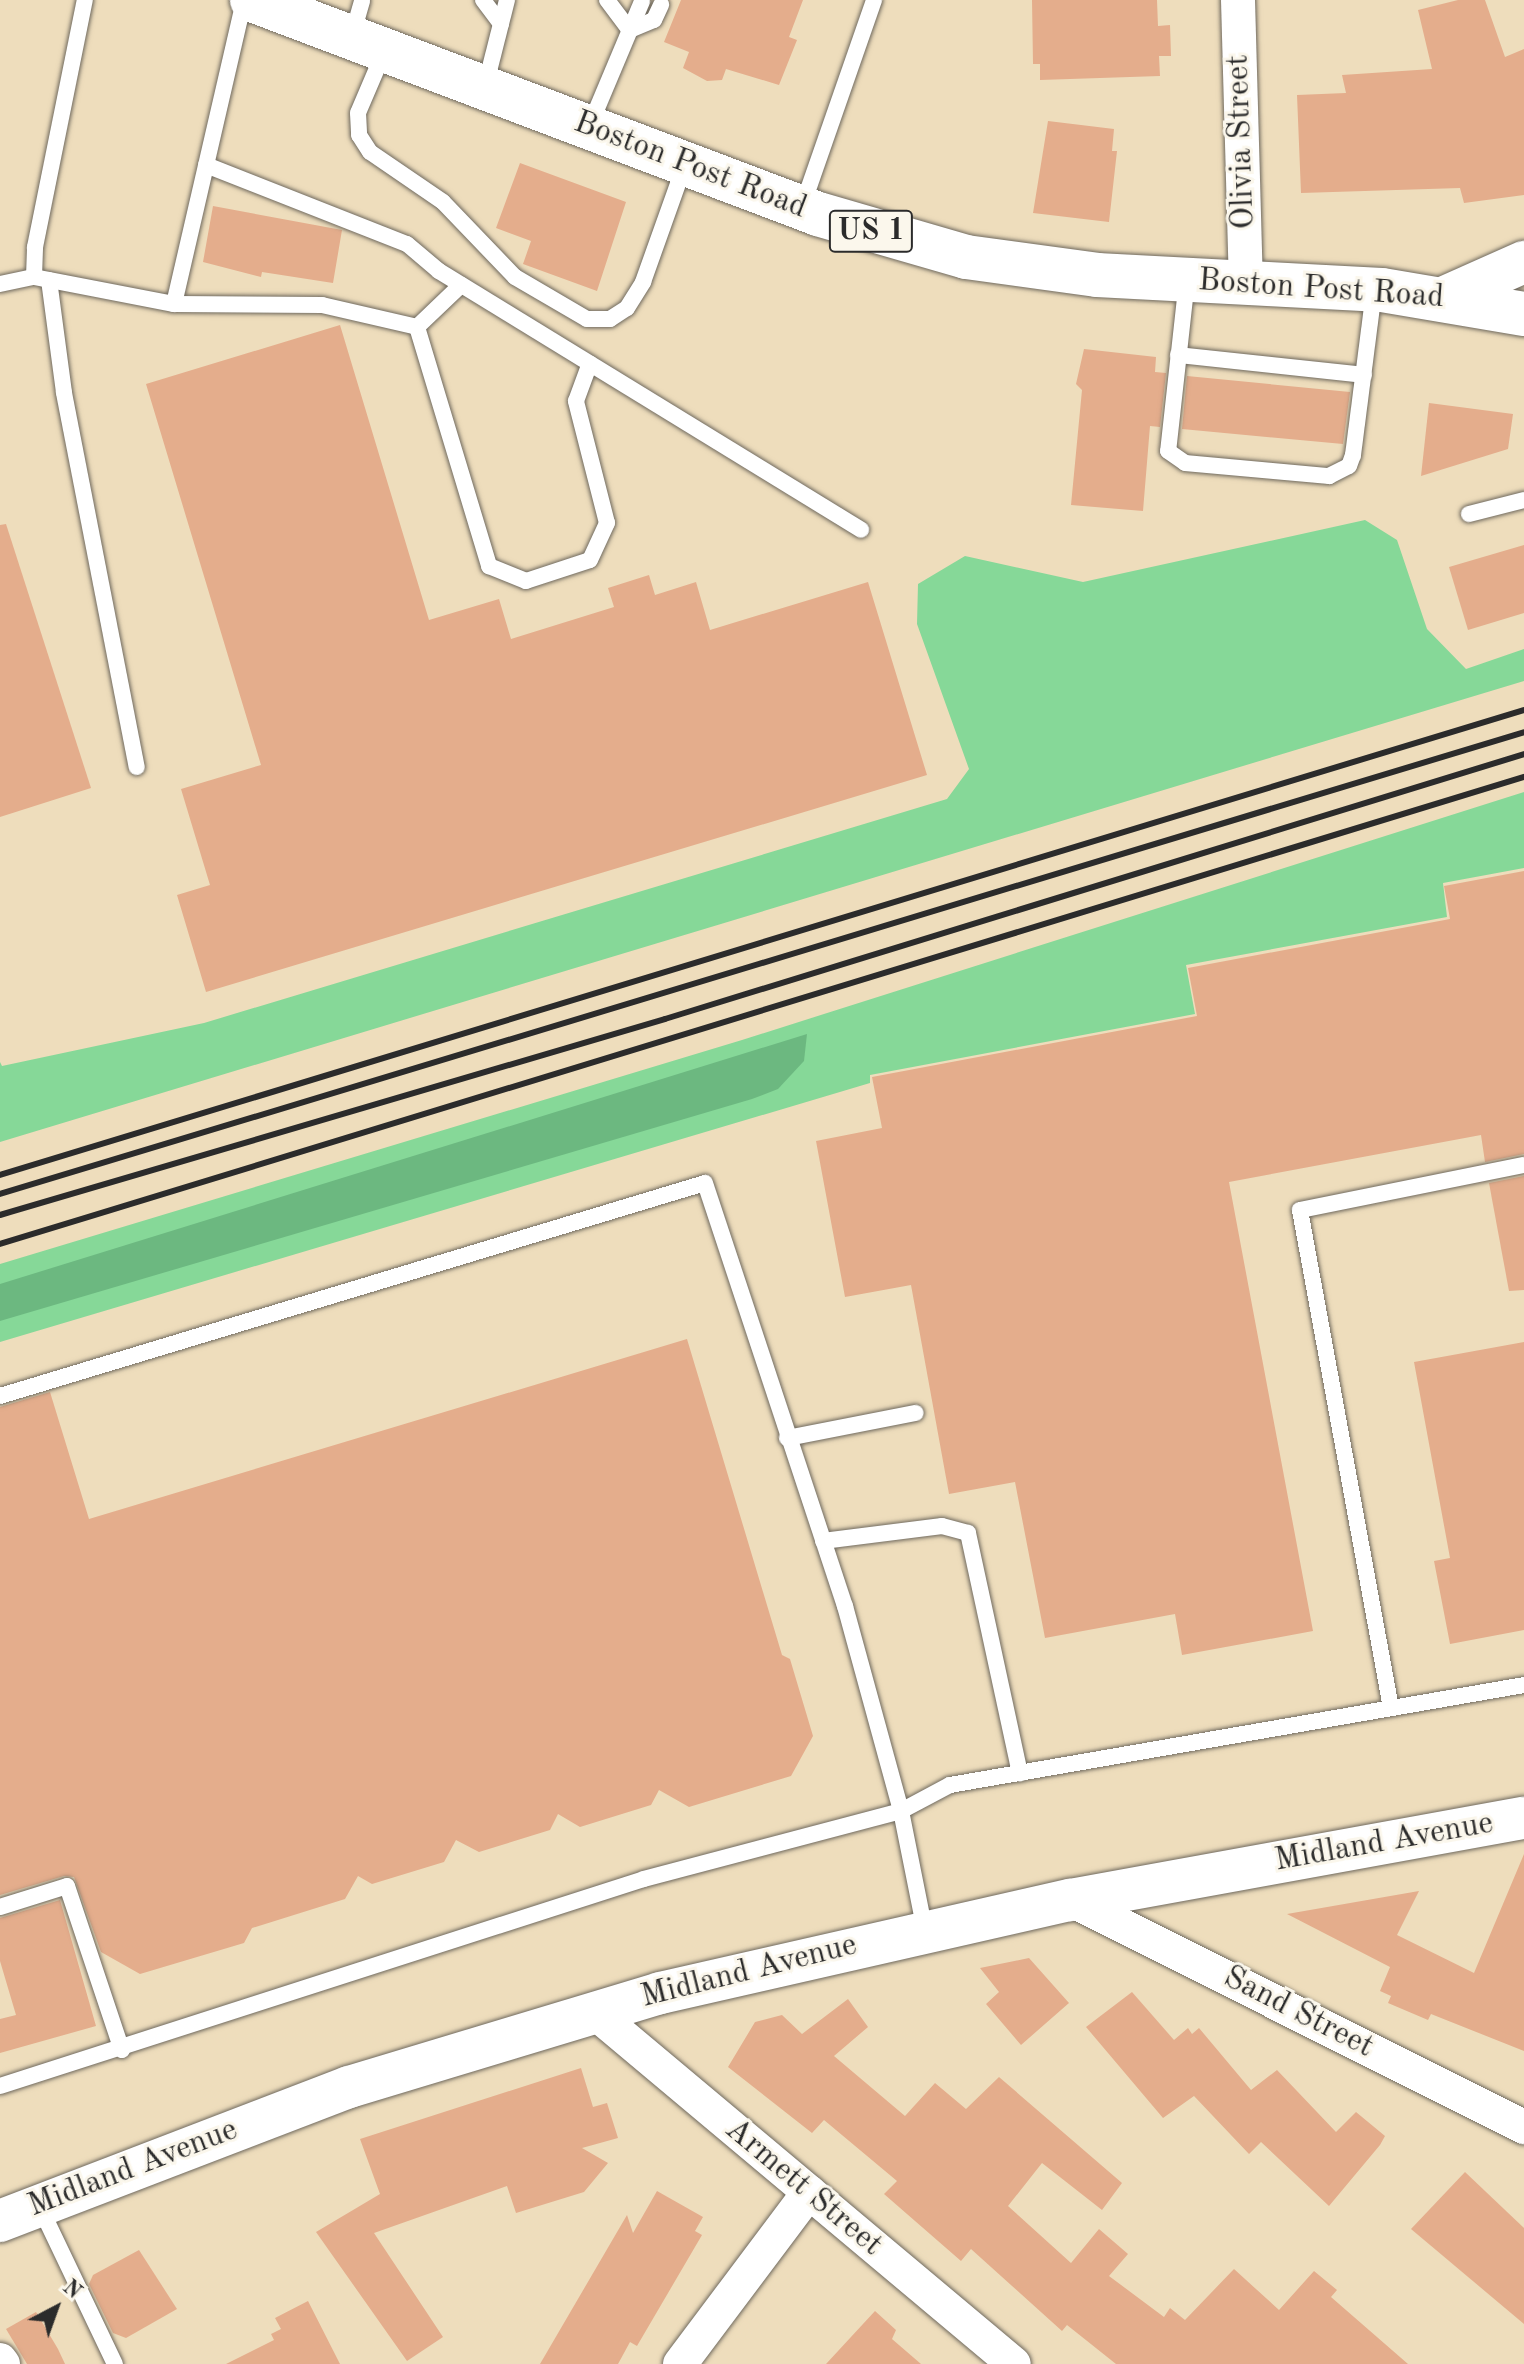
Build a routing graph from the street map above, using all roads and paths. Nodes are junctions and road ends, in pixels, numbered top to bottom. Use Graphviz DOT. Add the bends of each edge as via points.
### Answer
graph roads {
  1 [pos="85,0"];
  2 [pos="244,0"];
  3 [pos="252,0"];
  4 [pos="483,0"];
  5 [pos="507,0"];
  6 [pos="607,0"];
  7 [pos="621,0"];
  8 [pos="874,0"];
  9 [pos="1238,0"];
  10 [pos="642,1"];
  11 [pos="661,5"];
  12 [pos="501,24"];
  13 [pos="367,29"];
  14 [pos="630,30"];
  15 [pos="484,88"];
  16 [pos="589,128"];
  17 [pos="685,164"];
  18 [pos="206,165"];
  19 [pos="802,208"];
  20 [pos="1524,262"];
  21 [pos="42,278"];
  22 [pos="1187,280"];
  23 [pos="1246,283"];
  24 [pos="0,284"];
  25 [pos="461,285"];
  26 [pos="1374,290"];
  27 [pos="1443,298"];
  28 [pos="174,304"];
  29 [pos="1524,314"];
  30 [pos="417,327"];
  31 [pos="1178,355"];
  32 [pos="590,363"];
  33 [pos="1364,375"];
  34 [pos="1524,500"];
  35 [pos="1469,514"];
  36 [pos="861,530"];
  37 [pos="137,767"];
  38 [pos="1524,1165"];
  39 [pos="0,1396"];
  40 [pos="916,1413"];
  41 [pos="787,1438"];
  42 [pos="823,1541"];
  43 [pos="1524,1685"];
  44 [pos="1391,1708"];
  45 [pos="1020,1773"];
  46 [pos="901,1811"];
  47 [pos="1524,1818"];
  48 [pos="1071,1900"];
  49 [pos="0,1907"];
  50 [pos="925,1931"];
  51 [pos="593,2011"];
  52 [pos="122,2050"];
  53 [pos="0,2086"];
  54 [pos="1524,2127"];
  55 [pos="809,2192"];
  56 [pos="39,2205"];
  57 [pos="0,2221"];
  58 [pos="115,2364"];
  59 [pos="680,2364"];
  60 [pos="1014,2364"];
  1 -- 21 [label="lane" via="35,247"];
  2 -- 18 [label="lane"];
  3 -- 13 [label="main road, Boston Post Road / US 1"];
  4 -- 12 [label="lane"];
  5 -- 12 [label="lane"];
  6 -- 14 [label="lane"];
  7 -- 14 [label="lane"];
  8 -- 19 [label="lane"];
  9 -- 23 [label="street, Olivia Street"];
  10 -- 14 [label="lane"];
  11 -- 14 [label="lane" via="654,20"];
  12 -- 15 [label="lane"];
  13 -- 15 [label="main road, Boston Post Road / US 1"];
  13 -- 17 [label="lane" via="358,113 359,135 370,152 443,202 515,277 587,319 610,319 627,308 643,282"];
  14 -- 16 [label="lane"];
  15 -- 16 [label="main road, Boston Post Road / US 1"];
  16 -- 17 [label="main road, Boston Post Road / US 1"];
  17 -- 19 [label="main road, Boston Post Road / US 1"];
  18 -- 25 [label="lane" via="407,244"];
  18 -- 28 [label="lane"];
  19 -- 22 [label="main road, Boston Post Road / US 1" via="966,257 1031,269"];
  20 -- 27 [label="street"];
  21 -- 24 [label="lane"];
  21 -- 28 [label="lane"];
  21 -- 37 [label="lane"];
  22 -- 23 [label="main road, Boston Post Road / US 1"];
  22 -- 31 [label="lane"];
  23 -- 26 [label="main road, Boston Post Road / US 1"];
  25 -- 30 [label="lane"];
  25 -- 32 [label="lane"];
  26 -- 27 [label="main road, Boston Post Road / US 1"];
  26 -- 33 [label="lane"];
  27 -- 29 [label="main road, Boston Post Road / US 1"];
  28 -- 30 [label="lane" via="322,305"];
  30 -- 32 [label="lane" via="489,566 526,581 590,560 607,523 576,401"];
  31 -- 33 [label="lane"];
  31 -- 33 [label="lane" via="1168,451 1185,463 1339,473 1353,455"];
  32 -- 36 [label="lane"];
  34 -- 35 [label="lane"];
  38 -- 44 [label="lane" via="1300,1210"];
  39 -- 41 [label="lane" via="705,1183"];
  40 -- 41 [label="lane"];
  41 -- 42 [label="lane"];
  42 -- 45 [label="lane" via="942,1526 968,1533"];
  42 -- 46 [label="lane"];
  43 -- 44 [label="lane"];
  44 -- 45 [label="lane"];
  45 -- 46 [label="lane" via="950,1785"];
  46 -- 50 [label="lane"];
  46 -- 52 [label="lane" via="644,1879"];
  47 -- 48 [label="street, Midland Avenue"];
  48 -- 50 [label="street, Midland Avenue"];
  48 -- 54 [label="street, Sand Street"];
  49 -- 52 [label="lane" via="67,1886"];
  50 -- 51 [label="street, Midland Avenue"];
  51 -- 55 [label="street, Armett Street"];
  51 -- 56 [label="street, Midland Avenue" via="349,2087"];
  52 -- 53 [label="lane"];
  55 -- 59 [label="street"];
  55 -- 60 [label="street, Armett Street"];
  56 -- 57 [label="street, Midland Avenue"];
  56 -- 58 [label="lane"];
}
